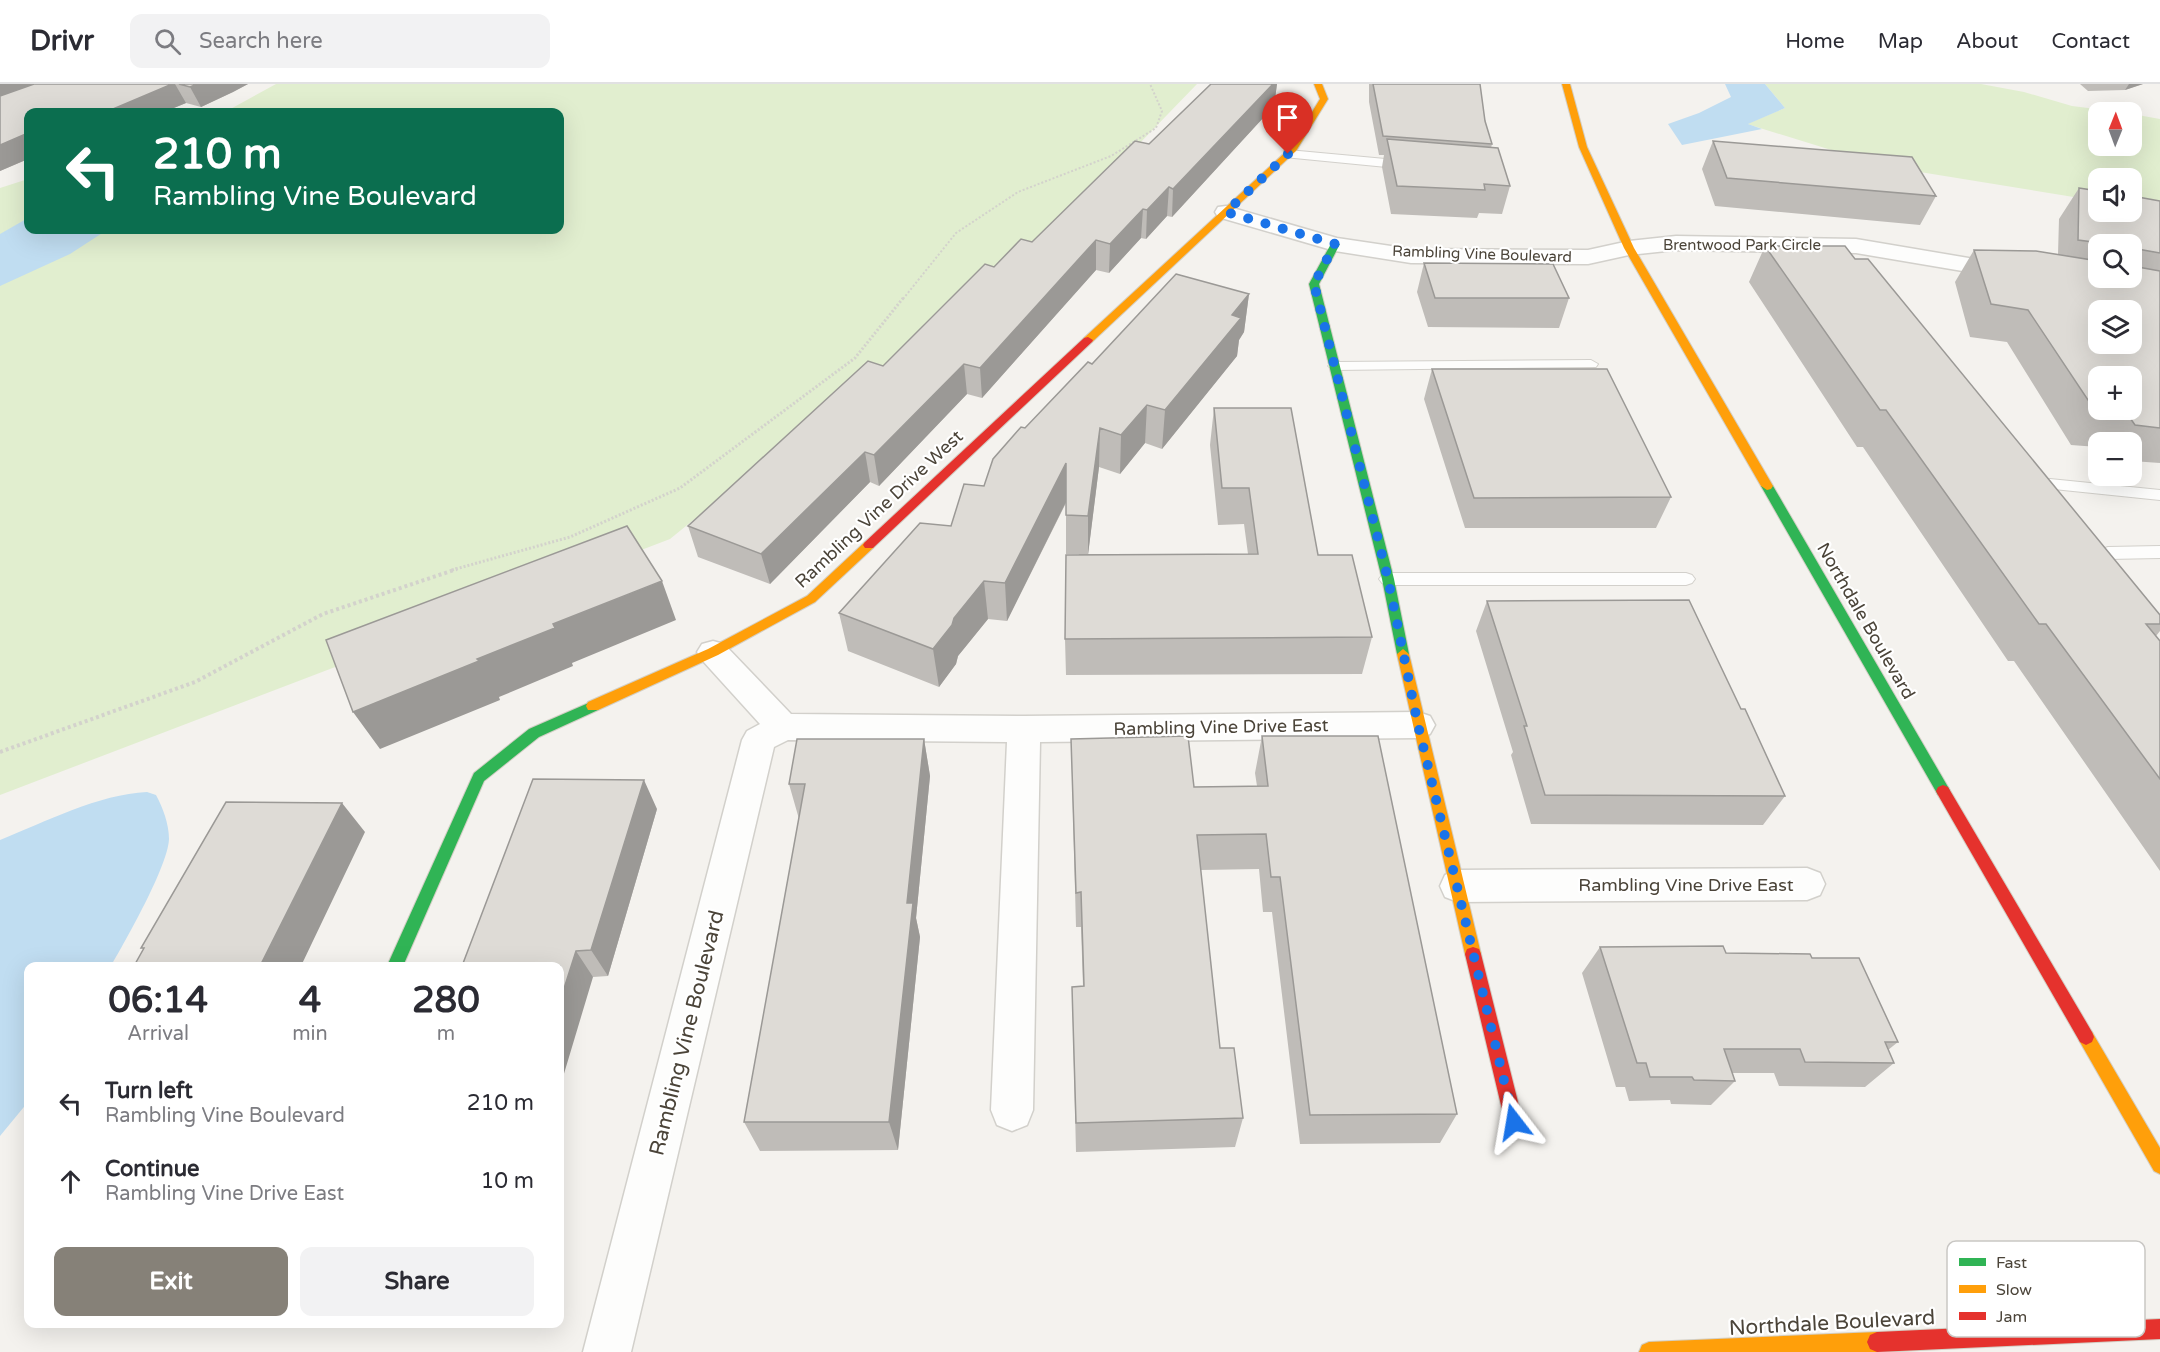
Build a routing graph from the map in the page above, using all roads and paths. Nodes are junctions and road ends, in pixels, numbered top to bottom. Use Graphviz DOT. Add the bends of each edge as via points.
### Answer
graph roads {
  1 [pos="1150,84"];
  2 [pos="1318,84"];
  3 [pos="1566,84"];
  4 [pos="1288,154"];
  5 [pos="1422,166"];
  6 [pos="1226,212"];
  7 [pos="1335,244"];
  8 [pos="1856,246"];
  9 [pos="1629,248"];
  10 [pos="1878,273"];
  11 [pos="2031,276"];
  12 [pos="1590,364"];
  13 [pos="1335,366"];
  14 [pos="2043,474"];
  15 [pos="2160,495"];
  16 [pos="2072,510"];
  17 [pos="2100,545"];
  18 [pos="2160,552"];
  19 [pos="1388,579"];
  20 [pos="1686,579"];
  21 [pos="2130,581"];
  22 [pos="713,652"];
  23 [pos="1418,725"];
  24 [pos="783,727"];
  25 [pos="1024,729"];
  26 [pos="0,752"];
  27 [pos="1807,884"];
  28 [pos="1458,886"];
  29 [pos="397,962"];
  30 [pos="1012,1110"];
  31 [pos="1514,1122"];
  32 [pos="2160,1165"];
  33 [pos="2160,1329"];
  34 [pos="2145,1330"];
  35 [pos="1982,1337"];
  36 [pos="607,1352"];
  37 [pos="1649,1352"];
  1 -- 26 [label="path" via="1162,111 1156,128 1111,156 1018,192 956,233 855,358 680,488 570,537 452,570 323,614 195,682"];
  2 -- 4 [label="street, Rambling Vine Drive West" via="1324,99"];
  3 -- 9 [label="street, Northdale Boulevard" via="1583,147"];
  4 -- 5 [label="lane"];
  4 -- 6 [label="street, Rambling Vine Drive West"];
  6 -- 7 [label="street, Rambling Vine Boulevard"];
  6 -- 22 [label="street, Rambling Vine Drive West" via="811,599"];
  7 -- 9 [label="street, Rambling Vine Boulevard" via="1411,256 1588,257"];
  7 -- 13 [label="street" via="1314,284"];
  8 -- 9 [label="street, Brentwood Park Circle" via="1676,243"];
  8 -- 10 [label="street"];
  8 -- 11 [label="street, Brentwood Park Circle"];
  9 -- 32 [label="street, Northdale Boulevard"];
  12 -- 13 [label="lane"];
  13 -- 19 [label="street"];
  14 -- 15 [label="lane"];
  14 -- 16 [label="street"];
  17 -- 18 [label="lane"];
  17 -- 21 [label="street"];
  19 -- 20 [label="lane"];
  19 -- 23 [label="street"];
  22 -- 24 [label="street"];
  22 -- 29 [label="street, Rambling Vine Drive West" via="534,733 479,777"];
  23 -- 25 [label="street, Rambling Vine Drive East"];
  23 -- 28 [label="street"];
  24 -- 25 [label="street, Rambling Vine Drive East"];
  24 -- 36 [label="street, Rambling Vine Boulevard" via="759,741"];
  25 -- 30 [label="street"];
  27 -- 28 [label="street, Rambling Vine Drive East"];
  28 -- 31 [label="street"];
  33 -- 34 [label="street, Northdale Boulevard"];
  35 -- 37 [label="street, Northdale Boulevard"];
}
